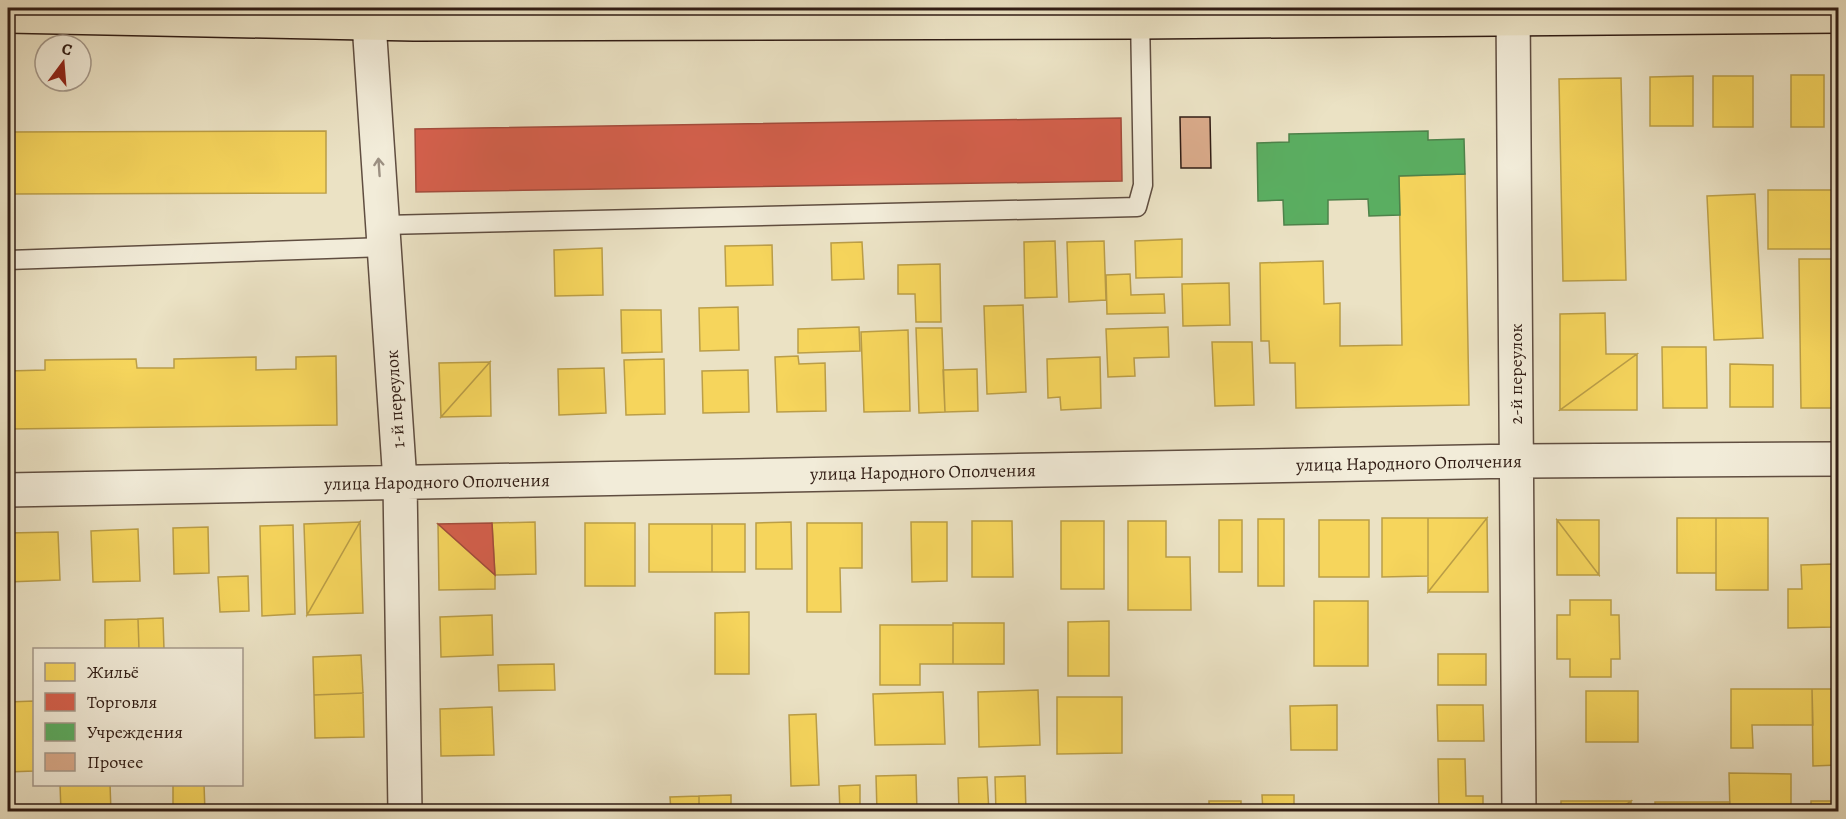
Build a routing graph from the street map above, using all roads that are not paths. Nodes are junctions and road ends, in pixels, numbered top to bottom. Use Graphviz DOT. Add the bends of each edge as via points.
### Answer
graph roads {
  1 [pos="1513,13"];
  2 [pos="620,15"];
  3 [pos="1140,15"];
  4 [pos="8,16"];
  5 [pos="1839,16"];
  6 [pos="369,23"];
  7 [pos="384,236"];
  8 [pos="8,260"];
  9 [pos="1839,459"];
  10 [pos="1516,461"];
  11 [pos="400,482"];
  12 [pos="8,490"];
  13 [pos="405,812"];
  14 [pos="1519,812"];
  1 -- 3 [label="main road"];
  1 -- 5 [label="main road"];
  1 -- 10 [label="street, 2-й переулок"];
  2 -- 3 [label="main road"];
  2 -- 6 [label="main road"];
  3 -- 7 [label="lane" via="1143,184 1137,207"];
  4 -- 6 [label="main road"];
  7 -- 6 [label="street, 1-й переулок, one-way"];
  7 -- 8 [label="lane"];
  7 -- 11 [label="street, 1-й переулок"];
  9 -- 10 [label="street, улица Народного Ополчения"];
  10 -- 11 [label="street, улица Народного Ополчения"];
  10 -- 14 [label="street, 2-й переулок"];
  11 -- 12 [label="street, улица Народного Ополчения"];
  11 -- 13 [label="street, 1-й переулок"];
}
